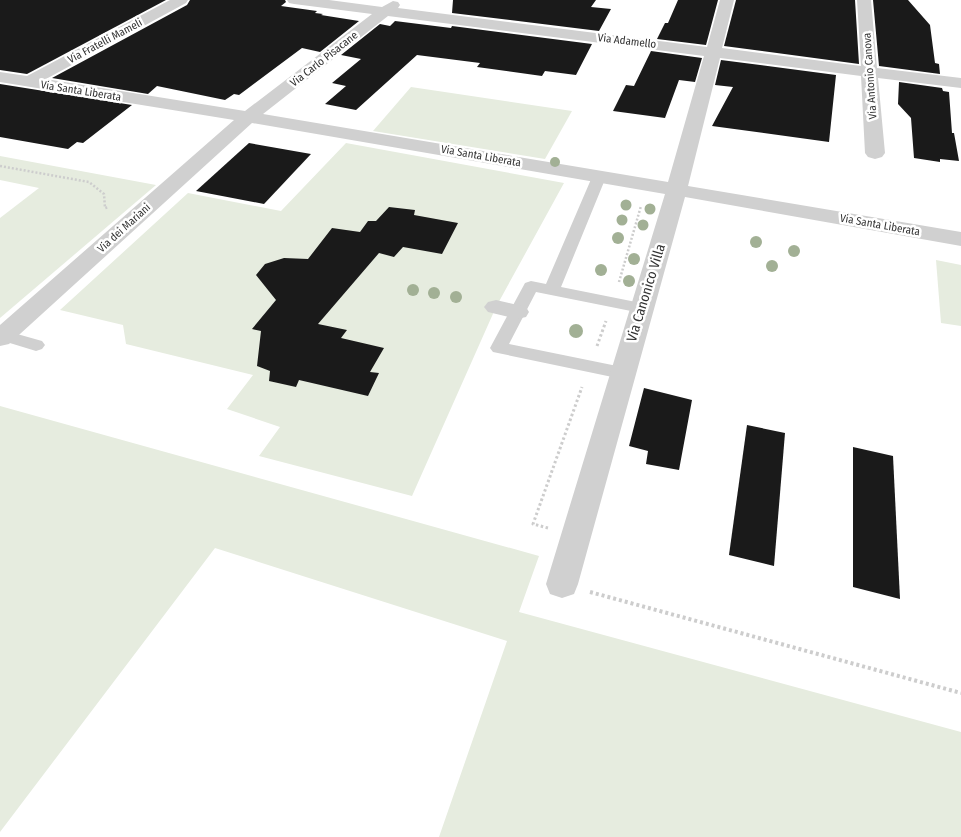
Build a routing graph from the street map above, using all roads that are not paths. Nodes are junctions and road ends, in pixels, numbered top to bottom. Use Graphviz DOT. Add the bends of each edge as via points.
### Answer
graph roads {
  1 [pos="181,0"];
  2 [pos="294,0"];
  3 [pos="400,0"];
  4 [pos="727,0"];
  5 [pos="864,0"];
  6 [pos="386,11"];
  7 [pos="714,52"];
  8 [pos="870,72"];
  9 [pos="0,77"];
  10 [pos="29,82"];
  11 [pos="961,83"];
  12 [pos="248,117"];
  13 [pos="875,153"];
  14 [pos="599,177"];
  15 [pos="677,191"];
  16 [pos="961,238"];
  17 [pos="552,290"];
  18 [pos="641,308"];
  19 [pos="2,337"];
  20 [pos="36,345"];
  21 [pos="622,373"];
  22 [pos="562,584"];
  1 -- 10 [label="street, Via Fratelli Mameli"];
  2 -- 6 [label="street, Via Adamello"];
  3 -- 6 [label="street, Via Carlo Pisacane"];
  4 -- 7 [label="street, Via Canonico Villa"];
  5 -- 8 [label="street, Via Antonio Canova"];
  6 -- 7 [label="street, Via Adamello"];
  6 -- 12 [label="street, Via Carlo Pisacane"];
  7 -- 8 [label="street, Via Adamello"];
  7 -- 15 [label="street, Via Canonico Villa"];
  8 -- 11 [label="street, Via Adamello"];
  8 -- 13 [label="street, Via Antonio Canova"];
  9 -- 10 [label="street, Via Santa Liberata"];
  10 -- 12 [label="street, Via Santa Liberata"];
  12 -- 14 [label="street, Via Santa Liberata"];
  12 -- 19 [label="street, Via dei Mariani"];
  14 -- 15 [label="street, Via Santa Liberata"];
  14 -- 17 [label="lane"];
  15 -- 16 [label="street, Via Santa Liberata"];
  15 -- 18 [label="street, Via Canonico Villa"];
  17 -- 18 [label="lane"];
  17 -- 21 [label="lane" via="531,286 507,309 499,348"];
  18 -- 21 [label="street, Via Canonico Villa"];
  19 -- 20 [label="lane"];
  21 -- 22 [label="street, Via Canonico Villa"];
}
